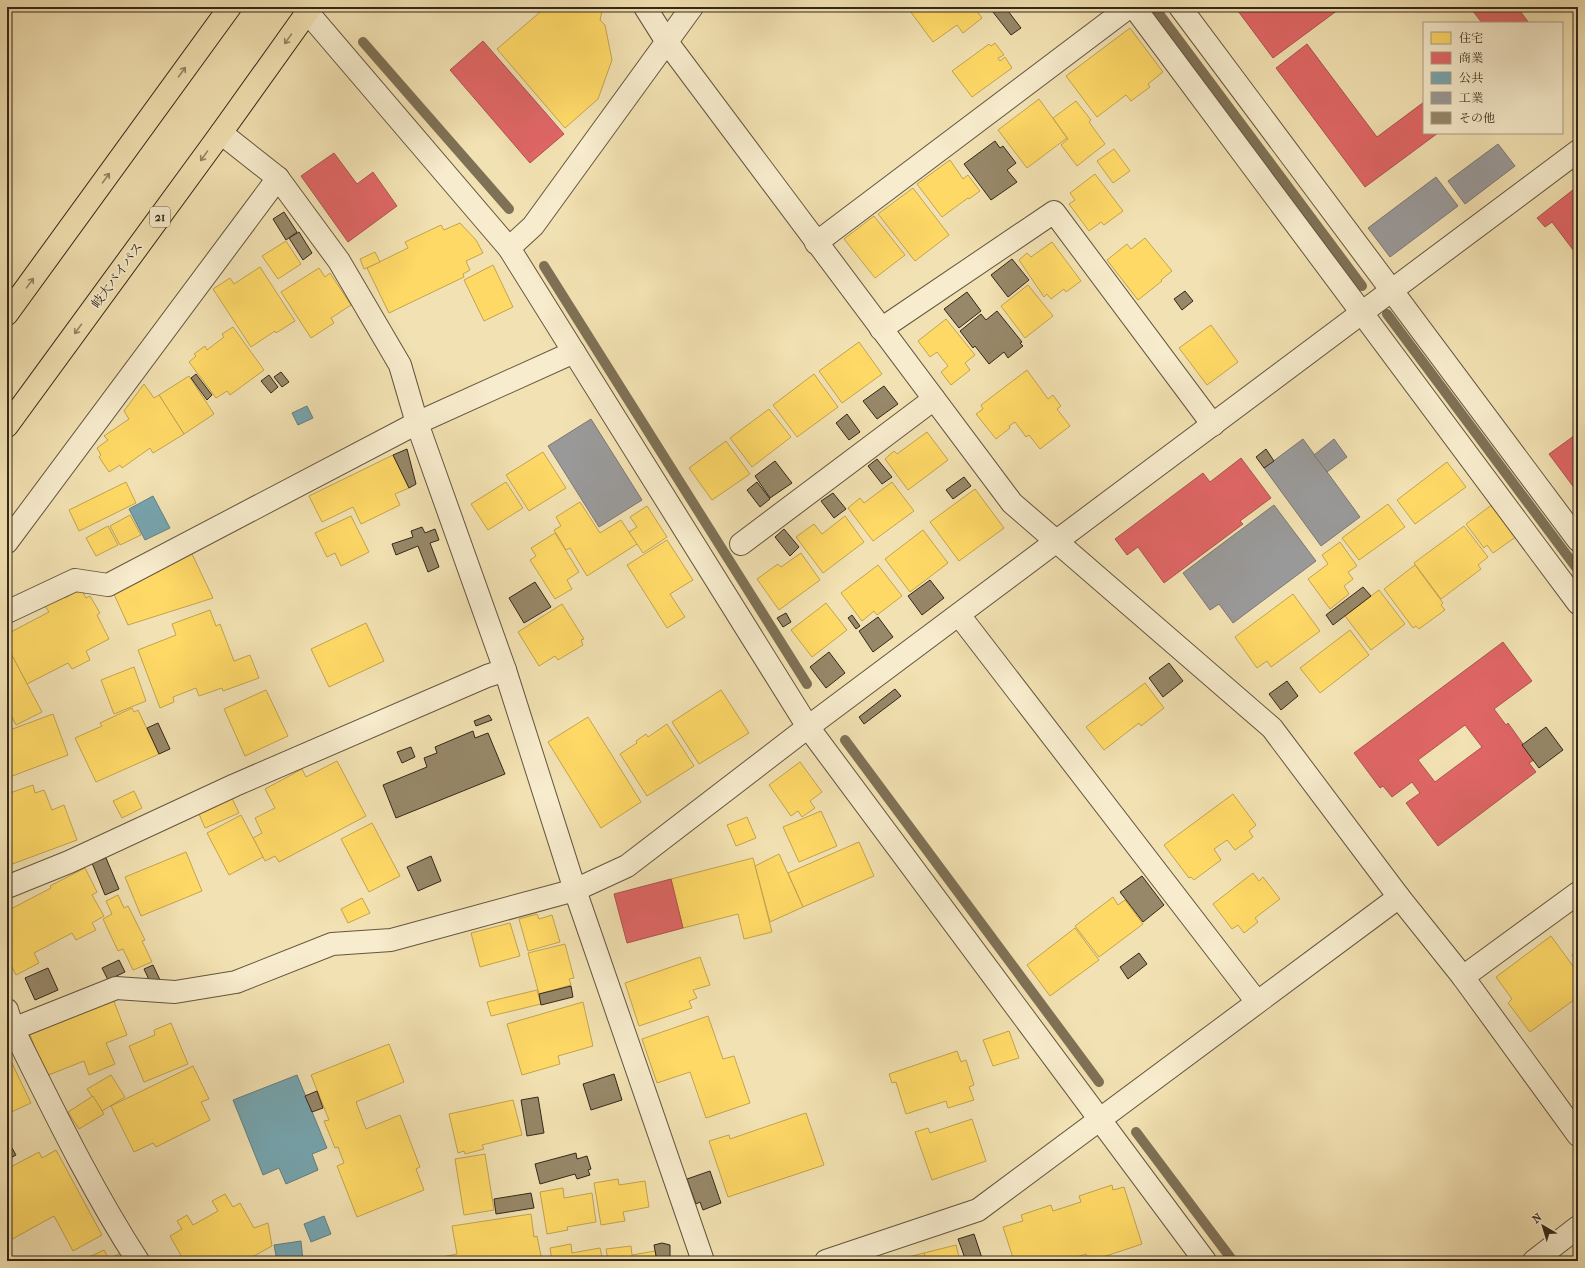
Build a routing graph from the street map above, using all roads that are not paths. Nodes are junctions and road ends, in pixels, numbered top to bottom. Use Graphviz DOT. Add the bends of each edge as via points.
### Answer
graph roads {
  1 [pos="230,7"];
  2 [pos="645,7"];
  3 [pos="692,7"];
  4 [pos="1129,7"];
  5 [pos="1134,7"];
  6 [pos="1180,7"];
  7 [pos="307,9"];
  8 [pos="667,42"];
  9 [pos="221,133"];
  10 [pos="1578,151"];
  11 [pos="278,178"];
  12 [pos="816,243"];
  13 [pos="509,248"];
  14 [pos="1392,291"];
  15 [pos="1363,313"];
  16 [pos="7,314"];
  17 [pos="881,329"];
  18 [pos="574,352"];
  19 [pos="934,399"];
  20 [pos="417,423"];
  21 [pos="1213,425"];
  22 [pos="7,426"];
  23 [pos="1578,540"];
  24 [pos="1057,541"];
  25 [pos="7,542"];
  26 [pos="741,544"];
  27 [pos="1578,604"];
  28 [pos="7,612"];
  29 [pos="959,615"];
  30 [pos="504,670"];
  31 [pos="808,727"];
  32 [pos="7,886"];
  33 [pos="575,890"];
  34 [pos="1578,893"];
  35 [pos="1399,897"];
  36 [pos="1463,977"];
  37 [pos="1257,1002"];
  38 [pos="10,1020"];
  39 [pos="1100,1118"];
  40 [pos="1578,1135"];
  41 [pos="1578,1227"];
  42 [pos="138,1261"];
  43 [pos="703,1261"];
  44 [pos="826,1261"];
  45 [pos="1205,1261"];
  46 [pos="1534,1261"];
  16 -- 1 [label="highway, one-way"];
  2 -- 8 [label="street"];
  3 -- 8 [label="street"];
  4 -- 12 [label="street"];
  5 -- 15 [label="street"];
  6 -- 14 [label="street"];
  7 -- 9 [label="highway, 岐大バイパス / 21, one-way"];
  7 -- 13 [label="street"];
  8 -- 12 [label="street"];
  8 -- 13 [label="street" via="533,226"];
  9 -- 11 [label="street"];
  9 -- 22 [label="highway, 岐大バイパス / 21, one-way"];
  10 -- 14 [label="street"];
  11 -- 20 [label="street" via="339,261 400,365"];
  11 -- 25 [label="street"];
  12 -- 17 [label="street"];
  13 -- 18 [label="street"];
  14 -- 15 [label="street"];
  14 -- 23 [label="street"];
  15 -- 21 [label="street"];
  15 -- 27 [label="street"];
  17 -- 19 [label="street"];
  17 -- 21 [label="street" via="1054,212"];
  18 -- 20 [label="street"];
  18 -- 31 [label="street"];
  19 -- 24 [label="street" via="1012,503"];
  19 -- 26 [label="street"];
  20 -- 28 [label="street" via="108,584 75,580"];
  20 -- 30 [label="street"];
  21 -- 24 [label="street"];
  24 -- 29 [label="street"];
  24 -- 35 [label="street" via="1272,728"];
  29 -- 31 [label="street"];
  29 -- 37 [label="street"];
  30 -- 32 [label="street" via="235,785 69,862"];
  30 -- 33 [label="street"];
  31 -- 33 [label="street" via="627,866"];
  31 -- 39 [label="street"];
  33 -- 38 [label="street" via="391,940 332,944 236,982 176,992 116,988"];
  33 -- 43 [label="street"];
  34 -- 36 [label="street"];
  35 -- 36 [label="street"];
  35 -- 37 [label="street"];
  36 -- 40 [label="street"];
  37 -- 39 [label="street"];
  38 -- 42 [label="street" via="78,1160"];
  39 -- 44 [label="street" via="978,1210"];
  39 -- 45 [label="street"];
  41 -- 46 [label="street"];
}
